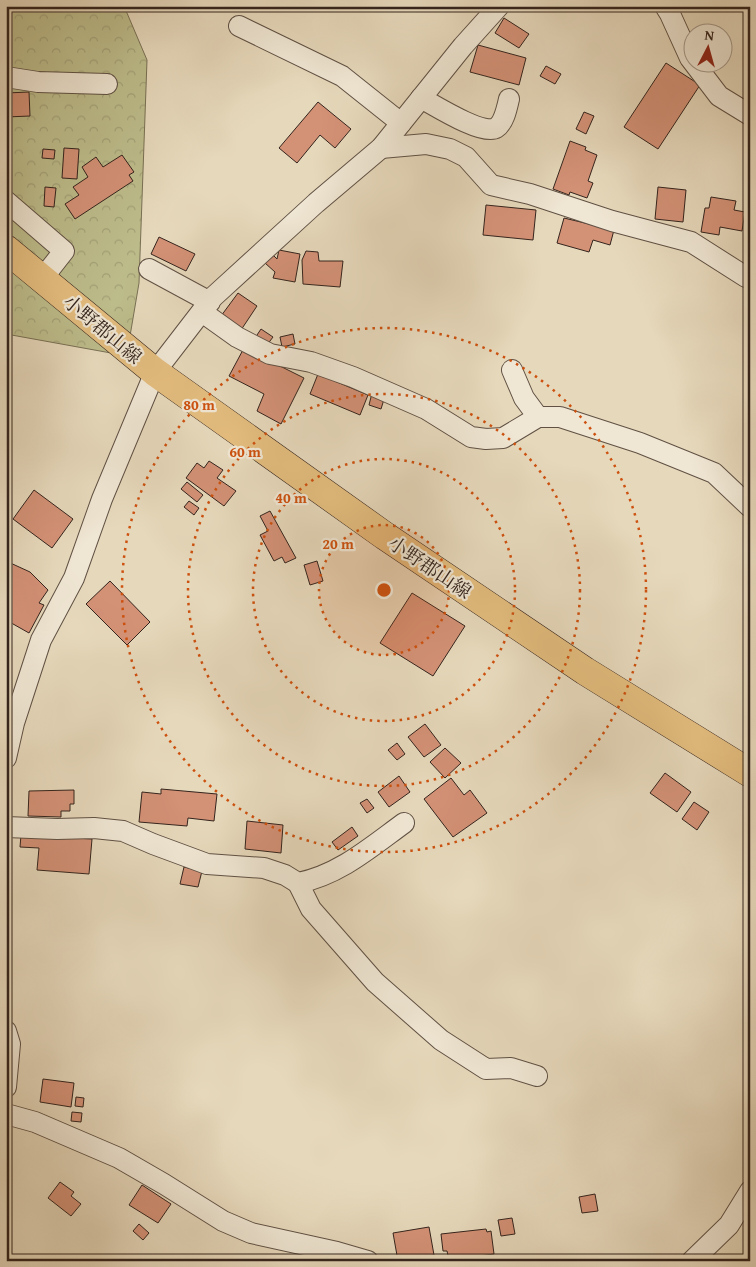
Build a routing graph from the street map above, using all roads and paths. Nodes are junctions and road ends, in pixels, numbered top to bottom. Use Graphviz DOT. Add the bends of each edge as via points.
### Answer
graph roads {
  1 [pos="499,6"];
  2 [pos="665,6"];
  3 [pos="239,26"];
  4 [pos="6,77"];
  5 [pos="107,84"];
  6 [pos="421,98"];
  7 [pos="509,99"];
  8 [pos="750,115"];
  9 [pos="401,123"];
  10 [pos="381,148"];
  11 [pos="6,201"];
  12 [pos="6,249"];
  13 [pos="149,269"];
  14 [pos="746,277"];
  15 [pos="42,278"];
  16 [pos="206,307"];
  17 [pos="512,370"];
  18 [pos="154,372"];
  19 [pos="538,417"];
  20 [pos="750,507"];
  21 [pos="6,758"];
  22 [pos="750,773"];
  23 [pos="404,823"];
  24 [pos="6,827"];
  25 [pos="298,883"];
  26 [pos="6,1032"];
  27 [pos="537,1076"];
  28 [pos="6,1087"];
  29 [pos="6,1114"];
  30 [pos="750,1191"];
  31 [pos="368,1261"];
  32 [pos="692,1261"];
  1 -- 6 [label="street"];
  2 -- 8 [label="street" via="690,58 719,96"];
  3 -- 9 [label="street" via="342,76"];
  4 -- 5 [label="street" via="38,82"];
  6 -- 7 [label="street" via="464,122 494,129 504,116"];
  6 -- 9 [label="street"];
  9 -- 10 [label="street"];
  10 -- 14 [label="street" via="426,144 450,149 466,157 491,185 691,242"];
  10 -- 16 [label="street" via="316,203"];
  11 -- 15 [label="street" via="64,250"];
  12 -- 15 [label="main road, 小野郡山線"];
  13 -- 16 [label="street"];
  15 -- 18 [label="main road, 小野郡山線"];
  16 -- 18 [label="street"];
  16 -- 19 [label="street" via="236,337 270,354 311,362 352,377 426,409 471,436 503,438"];
  17 -- 19 [label="street" via="524,398"];
  18 -- 21 [label="street" via="74,578 41,640"];
  18 -- 22 [label="main road, 小野郡山線" via="385,536 585,671"];
  19 -- 20 [label="street" via="560,417 640,443 714,473"];
  23 -- 25 [label="street" via="348,864"];
  24 -- 25 [label="street" via="123,831 207,864 264,868"];
  25 -- 27 [label="street" via="312,909 375,982 441,1040 486,1069 511,1068"];
  26 -- 28 [label="street" via="10,1044"];
  29 -- 31 [label="street" via="35,1122 118,1158 223,1221 251,1233"];
  30 -- 32 [label="street" via="729,1225"];
}
